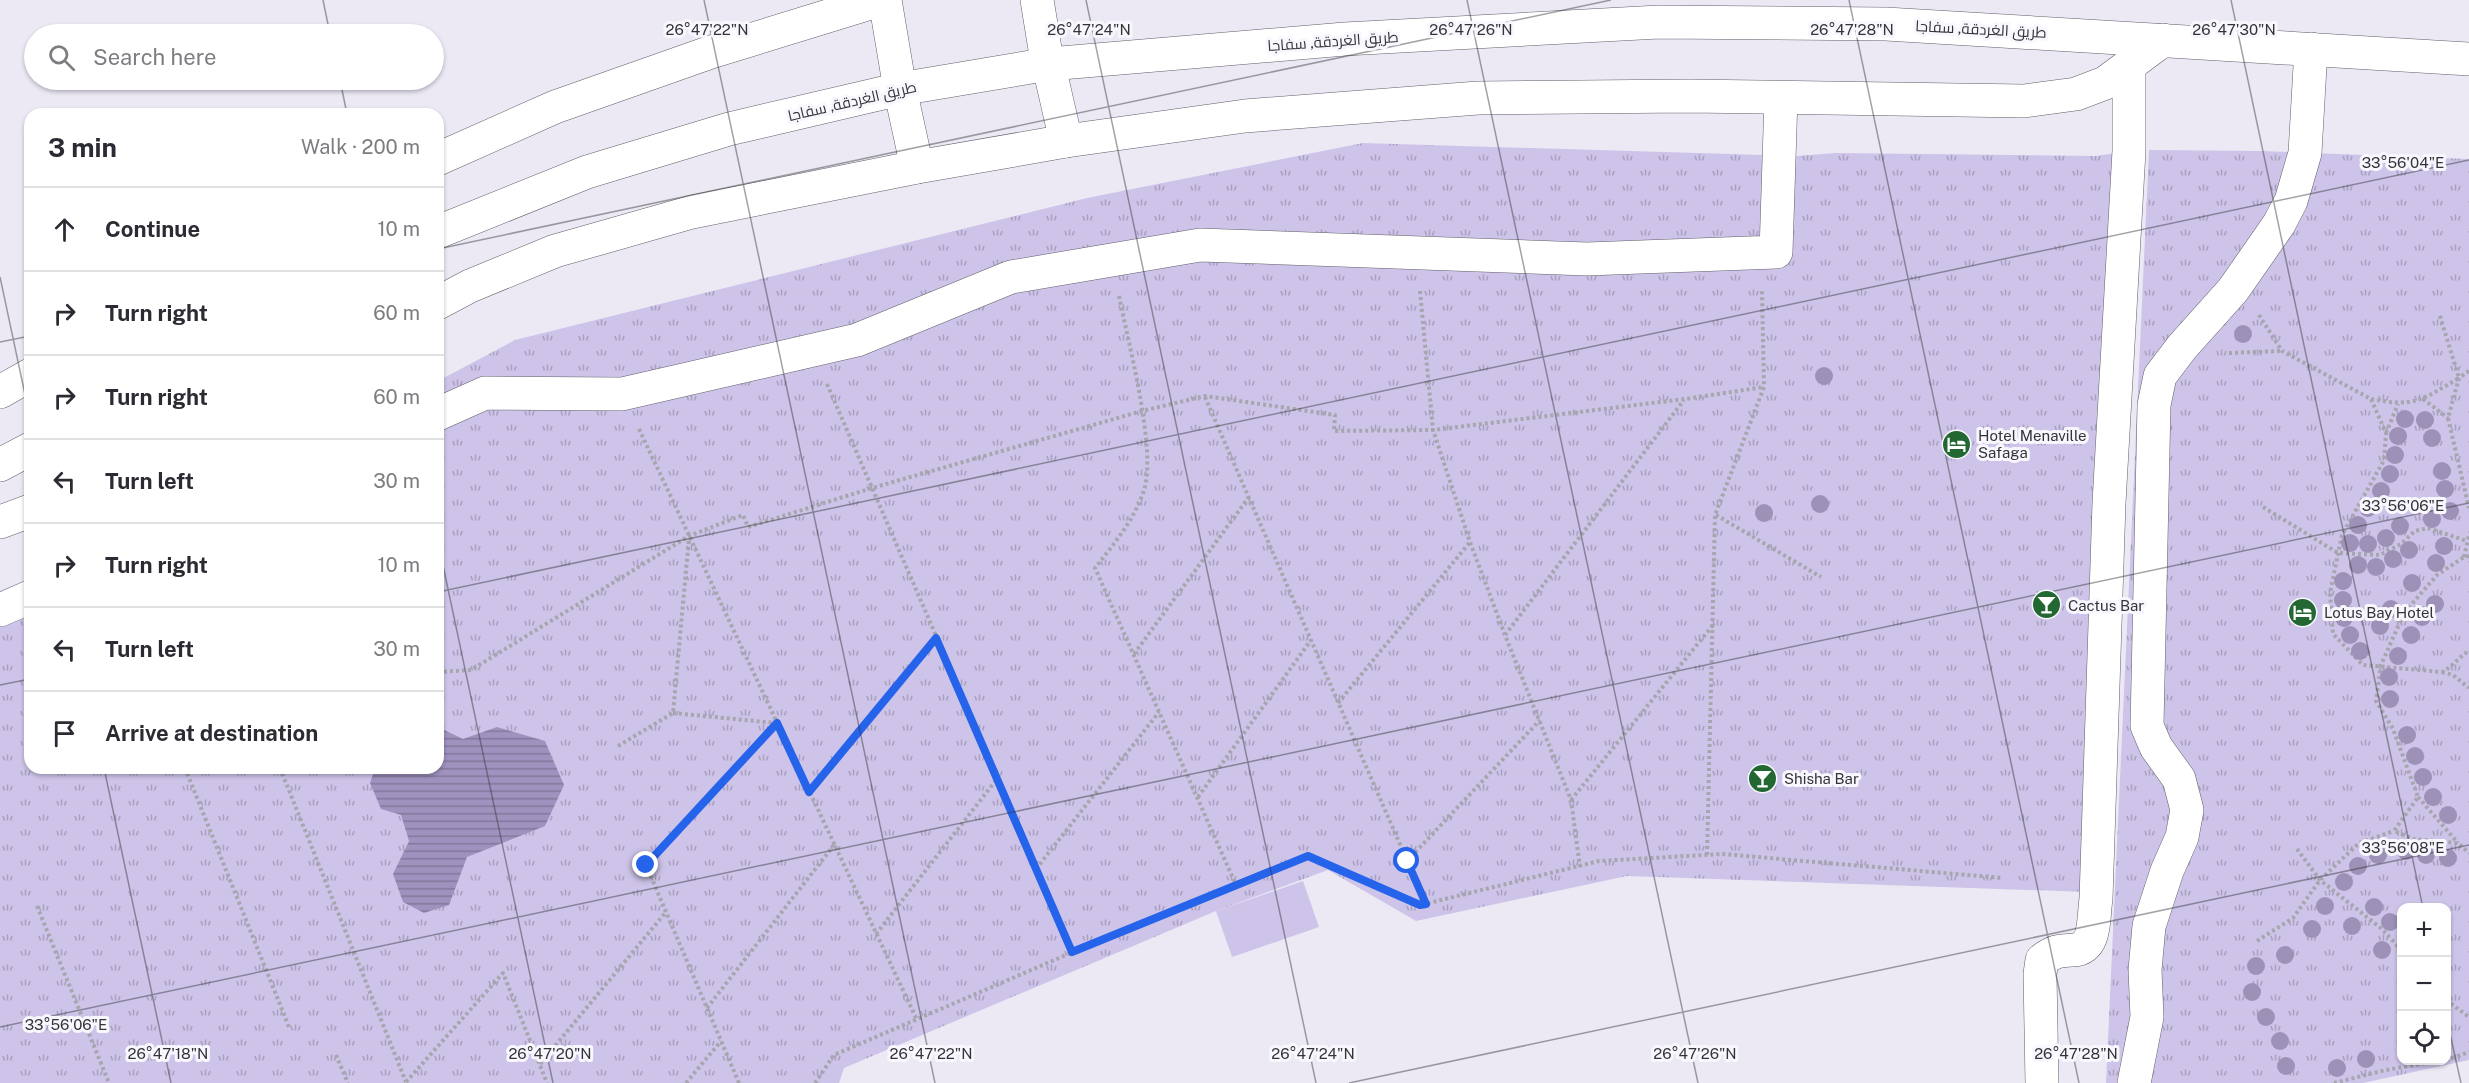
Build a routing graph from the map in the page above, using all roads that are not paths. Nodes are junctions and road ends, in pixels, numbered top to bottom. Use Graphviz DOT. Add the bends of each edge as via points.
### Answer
graph roads {
  1 [pos="880,0"];
  2 [pos="885,0"];
  3 [pos="1037,0"];
  4 [pos="2163,40"];
  5 [pos="2311,49"];
  6 [pos="2469,59"];
  7 [pos="1049,64"];
  8 [pos="2129,65"];
  9 [pos="900,89"];
  10 [pos="1781,98"];
  11 [pos="1066,141"];
  12 [pos="444,156"];
  13 [pos="917,167"];
  14 [pos="444,230"];
  15 [pos="444,300"];
  16 [pos="24,378"];
  17 [pos="0,392"];
  18 [pos="444,411"];
  19 [pos="24,452"];
  20 [pos="0,465"];
  21 [pos="24,513"];
  22 [pos="0,522"];
  23 [pos="24,600"];
  24 [pos="0,610"];
  25 [pos="2042,1083"];
  26 [pos="2134,1083"];
  1 -- 12 [label="main road" via="711,52 555,107"];
  2 -- 9 [label="main road"];
  3 -- 7 [label="main road"];
  4 -- 5 [label="main road, طريق الغردقة, سفاجا"];
  4 -- 7 [label="main road, طريق الغردقة, سفاجا" via="1886,24 1659,22 1345,39"];
  4 -- 8 [label="main road"];
  5 -- 6 [label="main road, طريق الغردقة, سفاجا"];
  5 -- 26 [label="main road" via="2305,153 2291,201 2233,290 2160,376 2154,405 2147,726 2156,747 2179,779 2187,810 2182,837 2149,926 2145,970 2147,1017"];
  7 -- 9 [label="main road, طريق الغردقة, سفاجا"];
  7 -- 11 [label="main road"];
  8 -- 10 [label="main road" via="2105,82 2076,94 2024,101"];
  8 -- 25 [label="main road" via="2129,151 2109,503 2096,899 2091,938 2086,946 2055,950 2042,960"];
  9 -- 13 [label="main road"];
  9 -- 14 [label="main road, طريق الغردقة, سفاجا" via="729,129 587,172"];
  10 -- 11 [label="main road" via="1478,98 1245,116"];
  10 -- 18 [label="main road" via="1776,252 1587,259 1200,245 1011,278 857,340 622,394 485,393"];
  11 -- 13 [label="main road"];
  13 -- 15 [label="main road" via="692,212 555,250"];
  16 -- 17 [label="main road"];
  19 -- 20 [label="main road"];
  21 -- 22 [label="main road"];
  23 -- 24 [label="main road"];
}
